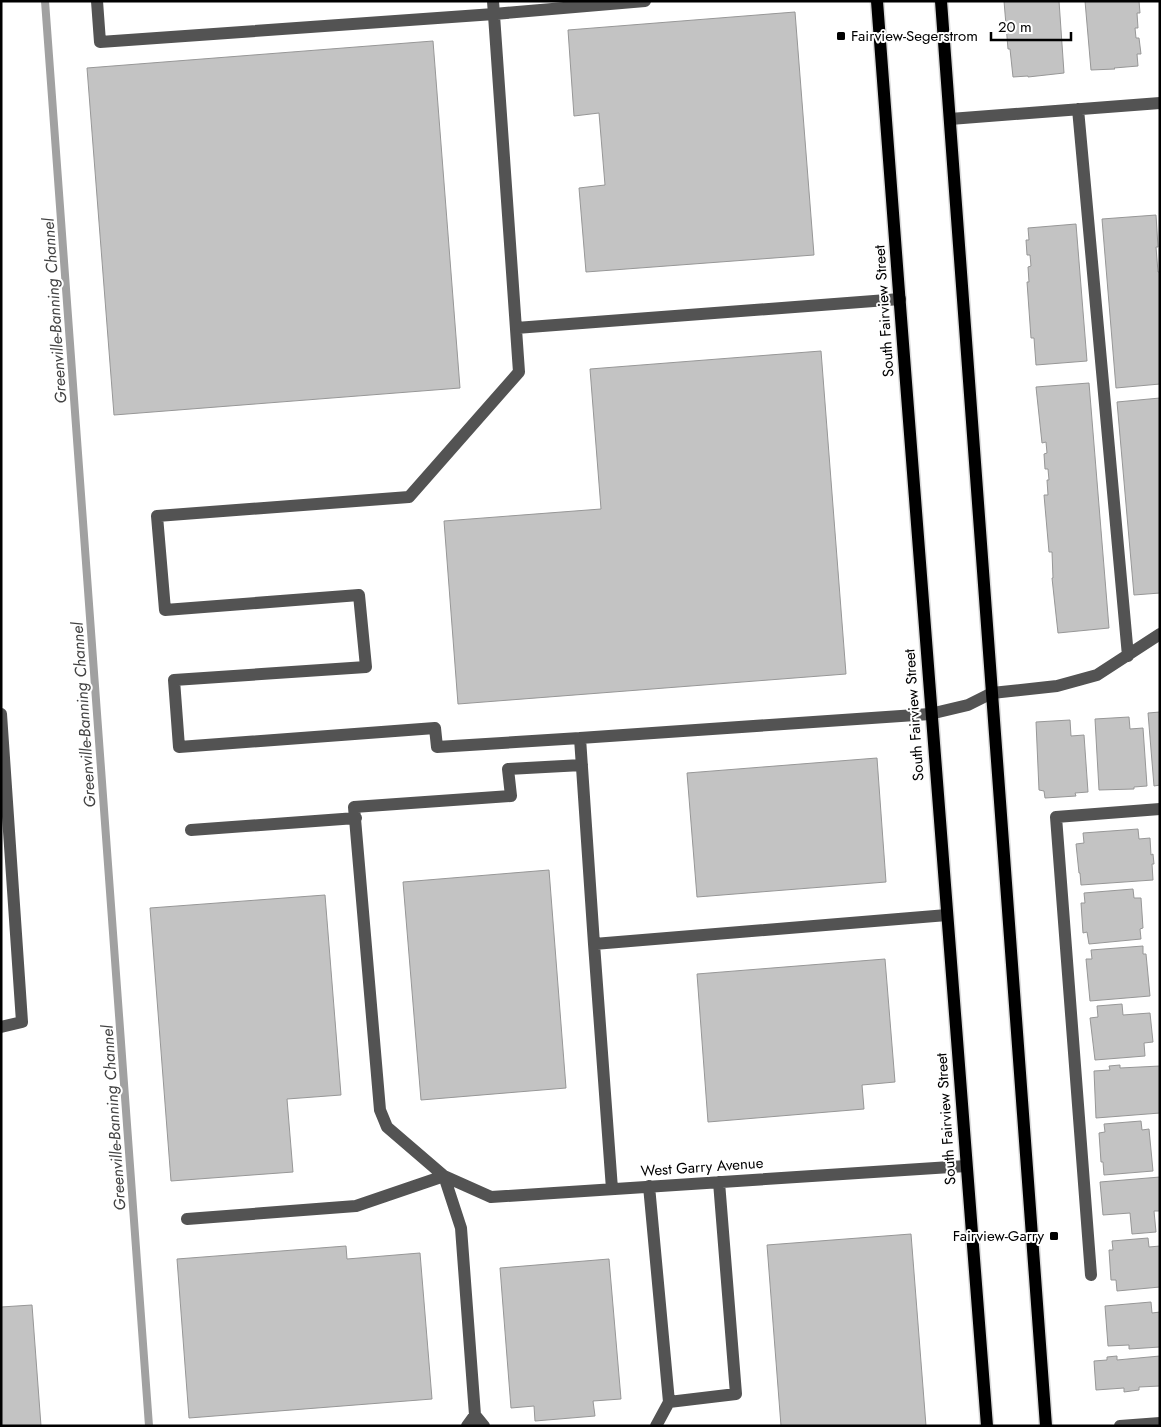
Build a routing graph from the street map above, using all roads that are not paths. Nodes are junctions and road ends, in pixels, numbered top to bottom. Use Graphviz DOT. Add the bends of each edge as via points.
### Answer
graph roads {
  1 [pos="97,1"];
  2 [pos="645,1"];
  3 [pos="877,1"];
  4 [pos="941,1"];
  5 [pos="494,8"];
  6 [pos="1160,103"];
  7 [pos="1078,109"];
  8 [pos="950,119"];
  9 [pos="900,299"];
  10 [pos="516,328"];
  11 [pos="1160,634"];
  12 [pos="1128,656"];
  13 [pos="992,693"];
  14 [pos="1,714"];
  15 [pos="930,714"];
  16 [pos="580,738"];
  17 [pos="582,765"];
  18 [pos="1160,809"];
  19 [pos="356,818"];
  20 [pos="191,830"];
  21 [pos="947,915"];
  22 [pos="594,944"];
  23 [pos="1,1027"];
  24 [pos="966,1166"];
  25 [pos="444,1176"];
  26 [pos="719,1182"];
  27 [pos="648,1186"];
  28 [pos="612,1189"];
  29 [pos="187,1219"];
  30 [pos="1091,1275"];
  31 [pos="669,1402"];
  32 [pos="475,1415"];
  33 [pos="1160,1423"];
  34 [pos="467,1426"];
  35 [pos="484,1426"];
  36 [pos="656,1426"];
  37 [pos="987,1426"];
  38 [pos="1046,1426"];
  39 [pos="1120,1426"];
  1 -- 5 [label="street" via="100,42"];
  2 -- 5 [label="street"];
  3 -- 9 [label="main road, South Fairview Street"];
  4 -- 8 [label="main road"];
  5 -- 10 [label="street"];
  6 -- 7 [label="street"];
  7 -- 8 [label="street"];
  7 -- 12 [label="street"];
  8 -- 13 [label="main road"];
  9 -- 10 [label="street"];
  9 -- 15 [label="main road, South Fairview Street"];
  10 -- 16 [label="street" via="518,372 409,497 157,516 164,610 359,595 366,667 174,680 179,746 435,728 437,747"];
  11 -- 12 [label="street"];
  12 -- 13 [label="street" via="1097,675 1057,686"];
  13 -- 15 [label="street" via="968,705"];
  13 -- 38 [label="main road"];
  14 -- 23 [label="street" via="22,1022"];
  15 -- 16 [label="street"];
  15 -- 21 [label="main road, South Fairview Street"];
  16 -- 17 [label="street"];
  17 -- 19 [label="street" via="508,769 511,796 354,808"];
  17 -- 22 [label="street"];
  18 -- 30 [label="street" via="1056,817"];
  19 -- 20 [label="street"];
  19 -- 25 [label="street, West Garry Avenue" via="380,1110 387,1127"];
  21 -- 22 [label="street"];
  21 -- 24 [label="main road, South Fairview Street"];
  22 -- 28 [label="street"];
  24 -- 26 [label="street, West Garry Avenue"];
  24 -- 37 [label="main road, South Fairview Street"];
  25 -- 28 [label="street, West Garry Avenue" via="491,1197"];
  25 -- 29 [label="street" via="356,1206"];
  25 -- 32 [label="street" via="460,1228"];
  26 -- 27 [label="street, West Garry Avenue"];
  26 -- 31 [label="street" via="736,1394"];
  27 -- 28 [label="street, West Garry Avenue"];
  27 -- 31 [label="street"];
  31 -- 36 [label="street"];
  32 -- 34 [label="street"];
  32 -- 35 [label="street"];
  33 -- 39 [label="street"];
}
